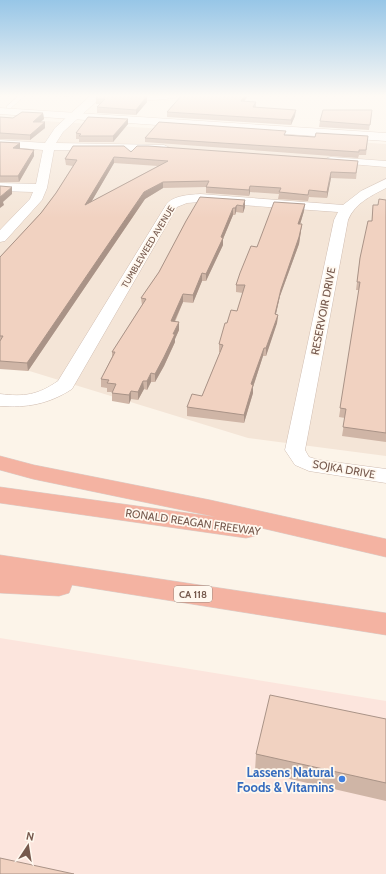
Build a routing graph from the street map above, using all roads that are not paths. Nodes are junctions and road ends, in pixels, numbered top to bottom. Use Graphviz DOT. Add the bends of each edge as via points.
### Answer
graph roads {
  1 [pos="55,136"];
  2 [pos="370,136"];
  3 [pos="386,137"];
  4 [pos="0,143"];
  5 [pos="49,146"];
  6 [pos="172,149"];
  7 [pos="322,160"];
  8 [pos="386,164"];
  9 [pos="386,183"];
  10 [pos="0,187"];
  11 [pos="41,188"];
  12 [pos="345,209"];
  13 [pos="0,238"];
  14 [pos="0,400"];
  15 [pos="302,461"];
  16 [pos="0,463"];
  17 [pos="386,476"];
  18 [pos="0,495"];
  19 [pos="386,549"];
  20 [pos="0,564"];
  21 [pos="0,583"];
  22 [pos="202,595"];
  23 [pos="386,624"];
  1 -- 5 [label="street"];
  2 -- 3 [label="main road"];
  4 -- 5 [label="street"];
  5 -- 6 [label="street"];
  5 -- 11 [label="street"];
  7 -- 8 [label="street"];
  9 -- 12 [label="street" via="361,196"];
  10 -- 11 [label="street"];
  11 -- 13 [label="street" via="36,200"];
  12 -- 14 [label="street, TUMBLEWEED AVENUE" via="200,198 177,202 172,205 65,385 53,393 30,401"];
  12 -- 15 [label="street, RESERVOIR DRIVE" via="340,220 295,450"];
  15 -- 17 [label="street, SOJKA DRIVE" via="316,466"];
  16 -- 19 [label="highway"];
  18 -- 19 [label="highway, RONALD REAGAN FREEWAY"];
  20 -- 22 [label="highway, CA 118"];
  21 -- 22 [label="highway"];
  22 -- 23 [label="highway, CA 118"];
}
